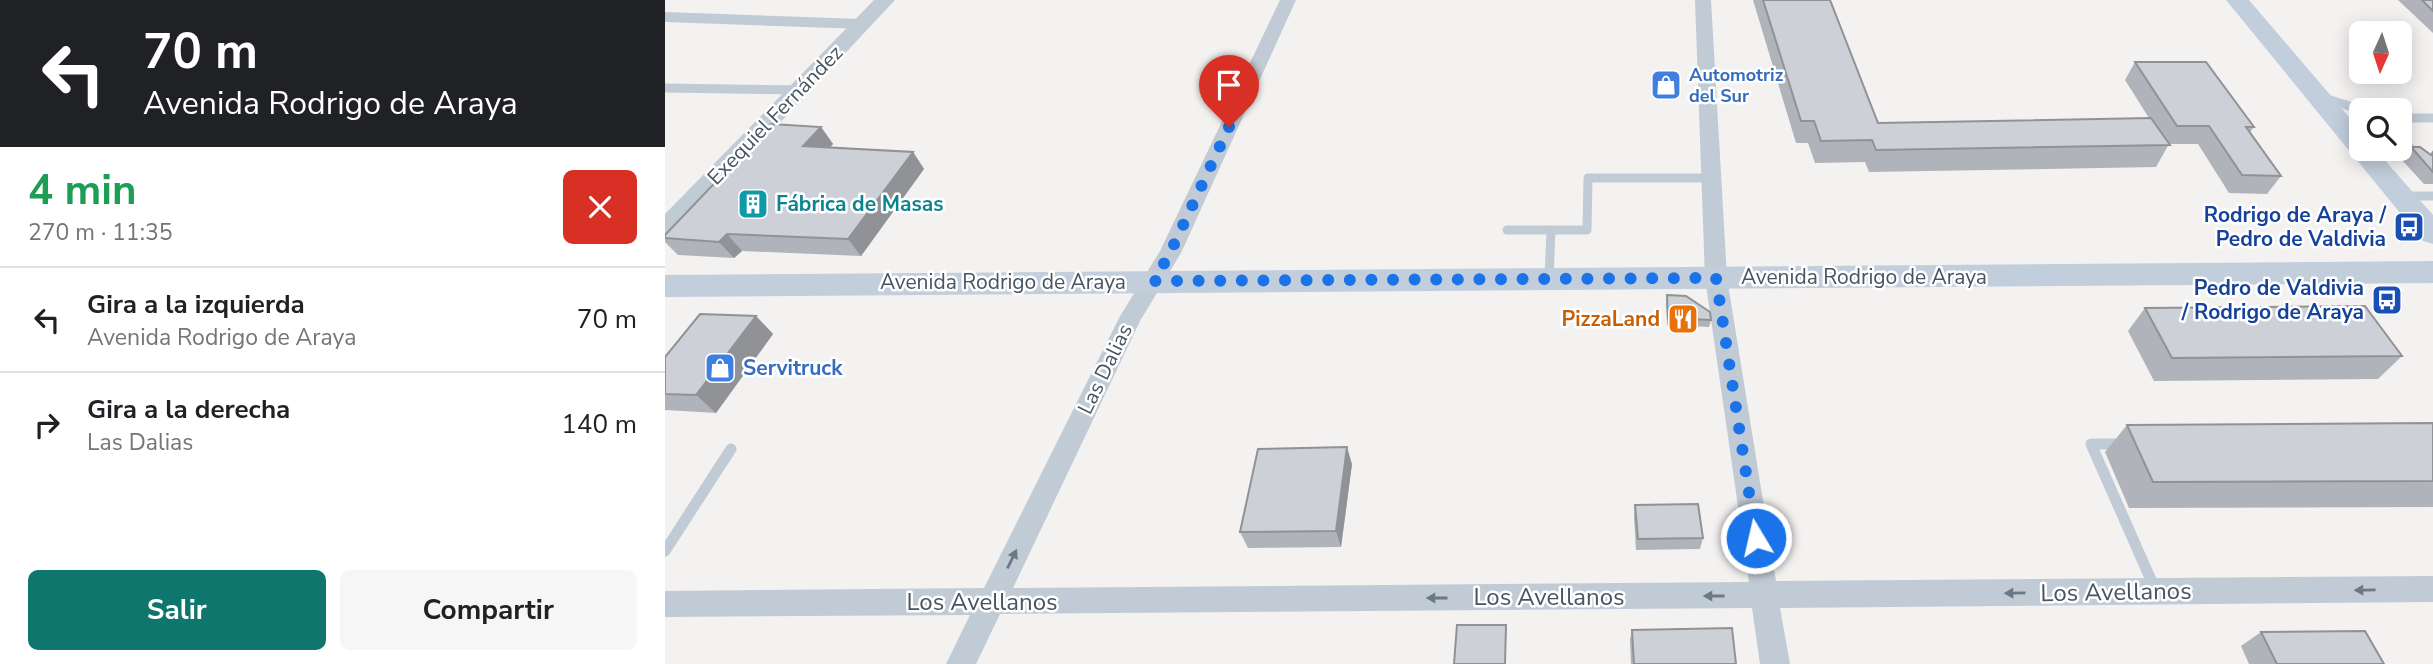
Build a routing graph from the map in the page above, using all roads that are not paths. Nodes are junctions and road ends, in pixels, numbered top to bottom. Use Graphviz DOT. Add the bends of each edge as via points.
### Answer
graph roads {
  1 [pos="885,0"];
  2 [pos="1288,0"];
  3 [pos="1703,0"];
  4 [pos="2237,0"];
  5 [pos="665,16"];
  6 [pos="862,24"];
  7 [pos="665,88"];
  8 [pos="798,90"];
  9 [pos="2317,95"];
  10 [pos="2349,106"];
  11 [pos="2412,118"];
  12 [pos="2433,118"];
  13 [pos="2349,132"];
  14 [pos="2412,151"];
  15 [pos="2420,159"];
  16 [pos="2373,161"];
  17 [pos="1711,178"];
  18 [pos="2433,196"];
  19 [pos="2402,197"];
  20 [pos="665,230"];
  21 [pos="1507,230"];
  22 [pos="1551,230"];
  23 [pos="2433,234"];
  24 [pos="2433,272"];
  25 [pos="1716,278"];
  26 [pos="1549,279"];
  27 [pos="1154,281"];
  28 [pos="665,286"];
  29 [pos="2132,444"];
  30 [pos="731,449"];
  31 [pos="665,551"];
  32 [pos="2433,589"];
  33 [pos="2156,592"];
  34 [pos="1765,596"];
  35 [pos="992,601"];
  36 [pos="665,604"];
  37 [pos="961,664"];
  38 [pos="1775,664"];
  1 -- 6 [label="street, Exequiel Fernández"];
  2 -- 27 [label="street, Las Dalias"];
  3 -- 17 [label="street"];
  4 -- 9 [label="main road"];
  5 -- 6 [label="street"];
  6 -- 8 [label="street, Exequiel Fernández"];
  7 -- 8 [label="lane"];
  8 -- 20 [label="street, Exequiel Fernández"];
  9 -- 10 [label="lane"];
  9 -- 13 [label="main road"];
  11 -- 12 [label="lane"];
  14 -- 15 [label="lane"];
  16 -- 19 [label="main road"];
  17 -- 22 [label="lane" via="1588,178 1587,230"];
  17 -- 25 [label="street"];
  18 -- 19 [label="lane"];
  19 -- 23 [label="main road"];
  21 -- 22 [label="lane"];
  22 -- 26 [label="lane"];
  24 -- 25 [label="main road, Avenida Rodrigo de Araya"];
  25 -- 26 [label="main road, Avenida Rodrigo de Araya"];
  25 -- 34 [label="street"];
  26 -- 27 [label="main road, Avenida Rodrigo de Araya"];
  27 -- 28 [label="main road, Avenida Rodrigo de Araya"];
  35 -- 27 [label="street, Las Dalias, one-way" via="1130,318"];
  29 -- 33 [label="lane" via="2091,444"];
  30 -- 31 [label="lane"];
  32 -- 33 [label="street, Los Avellanos, one-way"];
  33 -- 34 [label="street, Los Avellanos, one-way"];
  34 -- 35 [label="street, Los Avellanos, one-way"];
  34 -- 38 [label="street"];
  35 -- 36 [label="street, Los Avellanos"];
  35 -- 37 [label="street, Las Dalias"];
}
